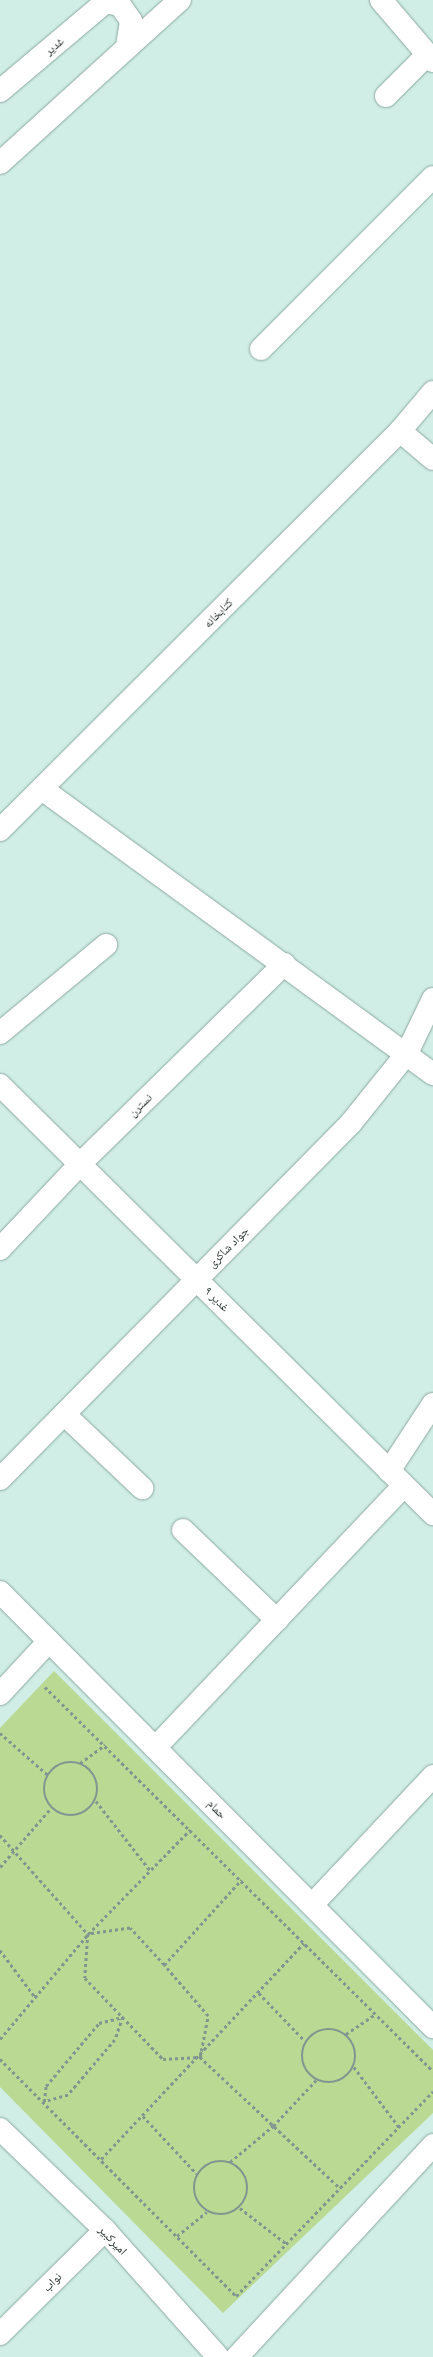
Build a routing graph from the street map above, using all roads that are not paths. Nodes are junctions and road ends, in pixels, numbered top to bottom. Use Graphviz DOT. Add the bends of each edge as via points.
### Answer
graph roads {
  1 [pos="180,0"];
  2 [pos="381,0"];
  3 [pos="106,1"];
  4 [pos="127,47"];
  5 [pos="430,57"];
  6 [pos="0,91"];
  7 [pos="386,96"];
  8 [pos="0,163"];
  9 [pos="433,177"];
  10 [pos="261,349"];
  11 [pos="433,392"];
  12 [pos="400,431"];
  13 [pos="433,459"];
  14 [pos="42,789"];
  15 [pos="0,830"];
  16 [pos="106,945"];
  17 [pos="284,964"];
  18 [pos="433,999"];
  19 [pos="0,1033"];
  20 [pos="407,1053"];
  21 [pos="433,1074"];
  22 [pos="0,1085"];
  23 [pos="80,1164"];
  24 [pos="0,1248"];
  25 [pos="196,1279"];
  26 [pos="433,1404"];
  27 [pos="64,1414"];
  28 [pos="397,1478"];
  29 [pos="0,1479"];
  30 [pos="142,1488"];
  31 [pos="433,1514"];
  32 [pos="183,1530"];
  33 [pos="0,1592"];
  34 [pos="276,1620"];
  35 [pos="49,1641"];
  36 [pos="0,1694"];
  37 [pos="156,1748"];
  38 [pos="433,1776"];
  39 [pos="312,1905"];
  40 [pos="433,2027"];
  41 [pos="0,2129"];
  42 [pos="433,2145"];
  43 [pos="105,2230"];
  44 [pos="0,2334"];
  45 [pos="218,2357"];
  46 [pos="237,2357"];
  1 -- 4 [label="street"];
  2 -- 5 [label="street"];
  3 -- 4 [label="street" via="120,4 131,21"];
  3 -- 6 [label="street, غدیر"];
  4 -- 8 [label="street"];
  5 -- 7 [label="street"];
  9 -- 10 [label="street"];
  11 -- 12 [label="street, کتابخانه"];
  12 -- 13 [label="street"];
  12 -- 14 [label="street, کتابخانه"];
  14 -- 15 [label="street, کتابخانه"];
  14 -- 17 [label="street"];
  16 -- 19 [label="street"];
  17 -- 20 [label="street"];
  17 -- 23 [label="street, نسترن"];
  18 -- 20 [label="street, جواد شاکری"];
  20 -- 21 [label="street"];
  20 -- 25 [label="street, جواد شاکری" via="351,1123"];
  22 -- 23 [label="street, غدیر ۹"];
  23 -- 24 [label="street, نسترن"];
  23 -- 25 [label="street, غدیر ۹"];
  25 -- 27 [label="street, جواد شاکری"];
  25 -- 28 [label="street, غدیر ۹"];
  26 -- 28 [label="street"];
  27 -- 29 [label="street, جواد شاکری"];
  27 -- 30 [label="street"];
  28 -- 31 [label="street, غدیر ۹"];
  28 -- 34 [label="street"];
  32 -- 34 [label="street"];
  33 -- 35 [label="street, حمام"];
  34 -- 37 [label="street"];
  35 -- 36 [label="street"];
  35 -- 37 [label="street, حمام"];
  37 -- 39 [label="street, حمام"];
  38 -- 39 [label="street"];
  39 -- 40 [label="street, حمام"];
  41 -- 43 [label="street, امیرکبیر"];
  42 -- 46 [label="street"];
  43 -- 44 [label="street, نواب"];
  43 -- 45 [label="street, امیرکبیر"];
}
